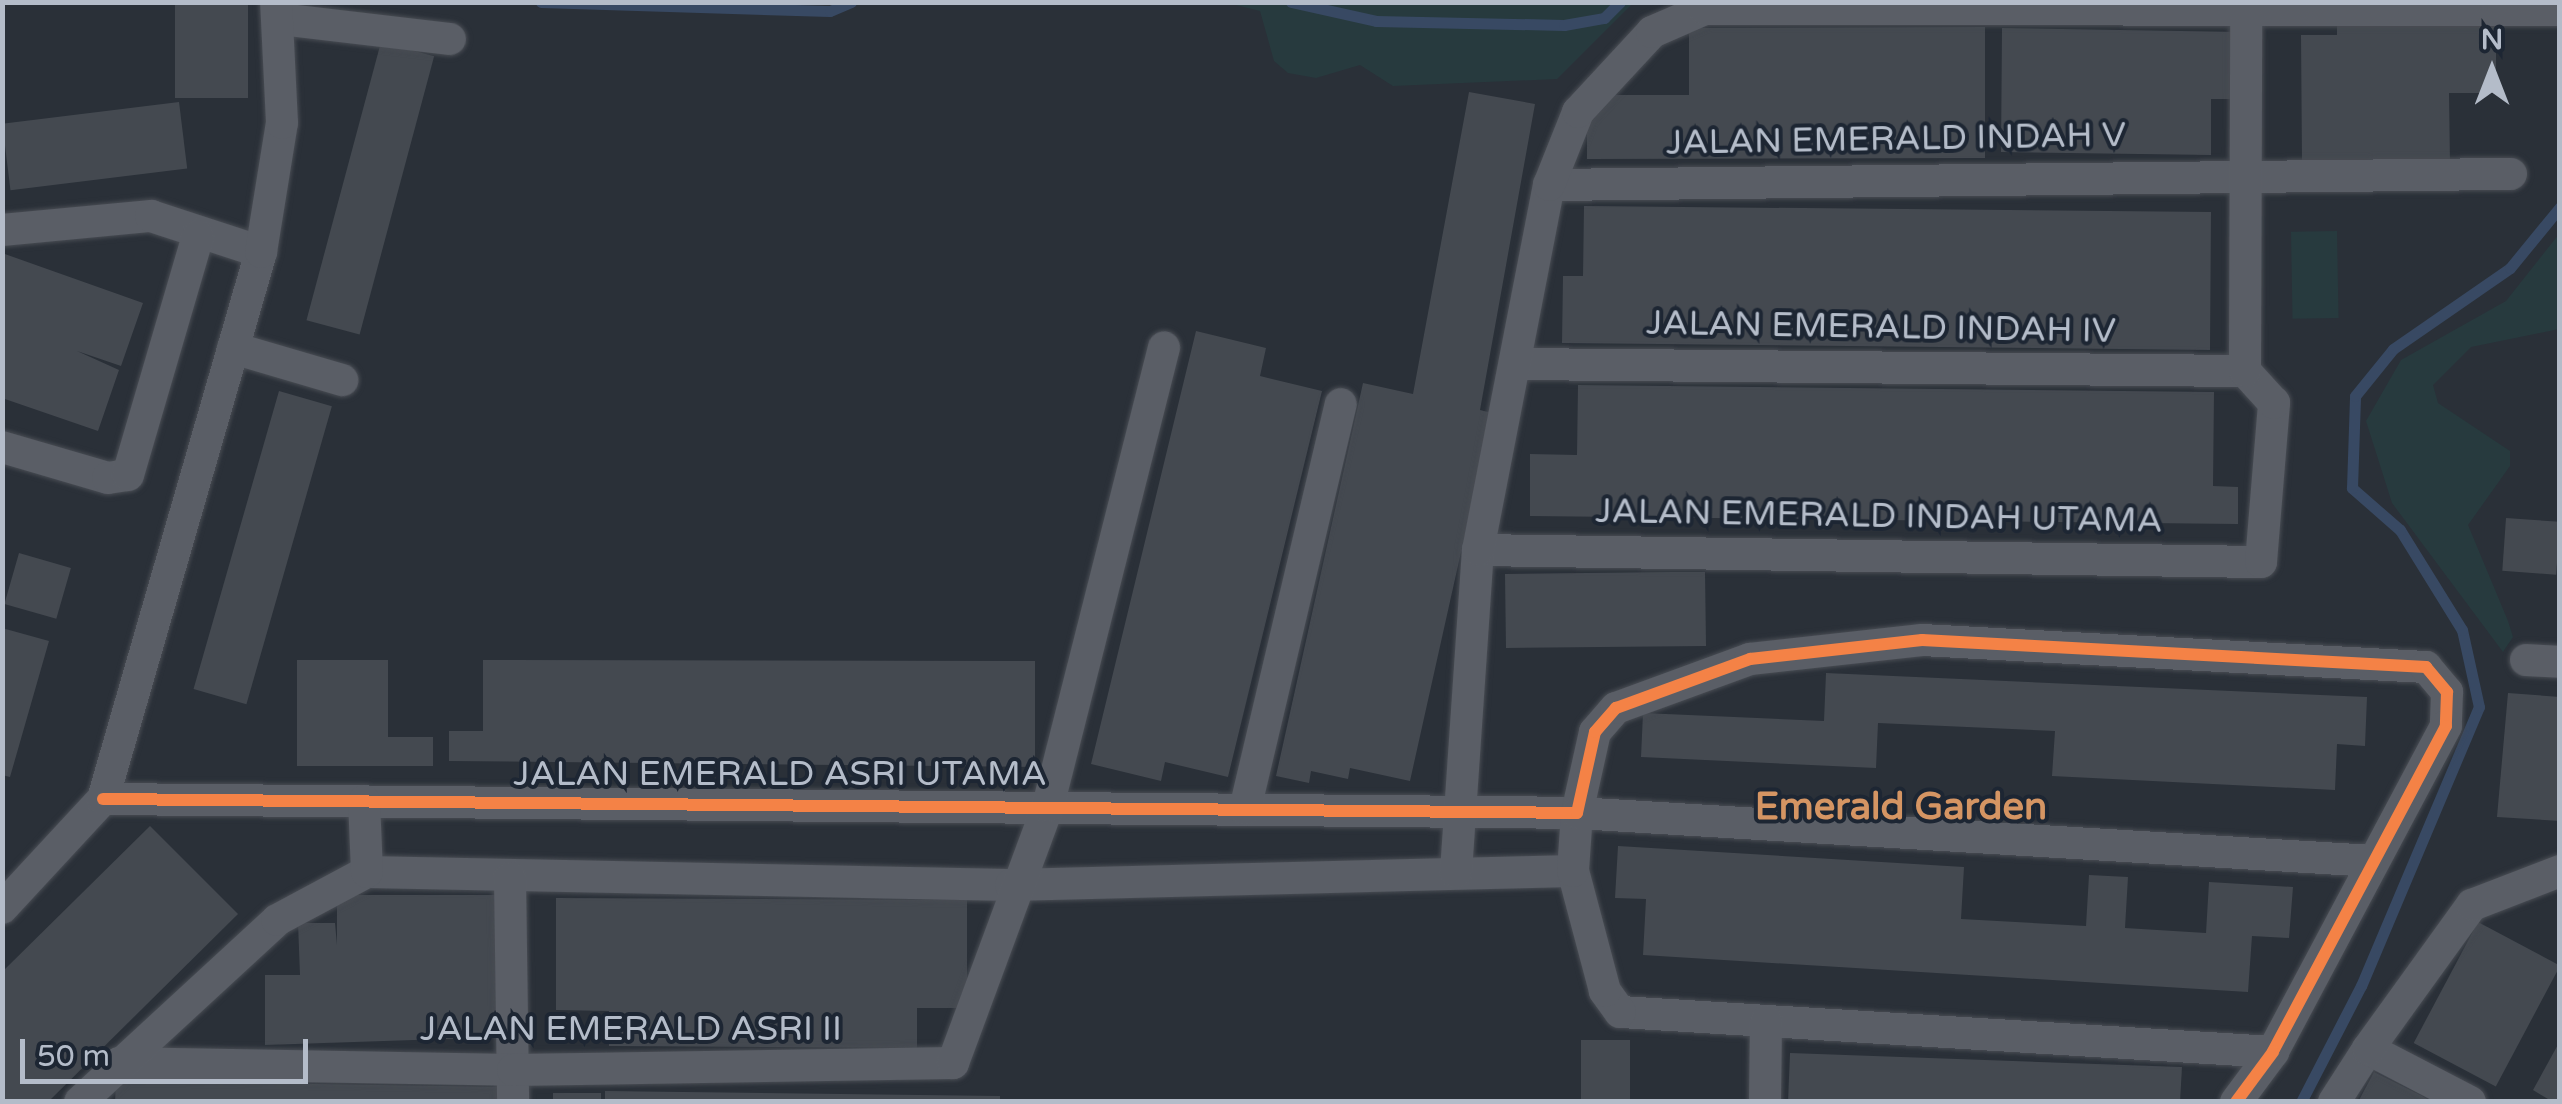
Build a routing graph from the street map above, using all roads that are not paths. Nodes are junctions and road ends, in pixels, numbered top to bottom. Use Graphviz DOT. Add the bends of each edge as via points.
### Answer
graph roads {
  1 [pos="1962,6"];
  2 [pos="2246,7"];
  3 [pos="2560,10"];
  4 [pos="278,11"];
  5 [pos="450,38"];
  6 [pos="2245,172"];
  7 [pos="2511,174"];
  8 [pos="1549,184"];
  9 [pos="2,230"];
  10 [pos="198,236"];
  11 [pos="262,252"];
  12 [pos="1164,347"];
  13 [pos="234,348"];
  14 [pos="1517,364"];
  15 [pos="2244,371"];
  16 [pos="342,380"];
  17 [pos="1341,404"];
  18 [pos="2,446"];
  19 [pos="1478,550"];
  20 [pos="2526,660"];
  21 [pos="2560,662"];
  22 [pos="104,799"];
  23 [pos="364,801"];
  24 [pos="1048,806"];
  25 [pos="1245,809"];
  26 [pos="1456,812"];
  27 [pos="1577,813"];
  28 [pos="2373,861"];
  29 [pos="1573,871"];
  30 [pos="2560,871"];
  31 [pos="366,872"];
  32 [pos="1456,872"];
  33 [pos="510,878"];
  34 [pos="1011,885"];
  35 [pos="2,908"];
  36 [pos="1766,1021"];
  37 [pos="2368,1049"];
  38 [pos="2273,1052"];
  39 [pos="120,1063"];
  40 [pos="513,1086"];
  41 [pos="80,1102"];
  42 [pos="1765,1102"];
  43 [pos="2236,1102"];
  44 [pos="2334,1102"];
  45 [pos="2470,1102"];
  1 -- 2 [label="street"];
  1 -- 8 [label="street" via="1705,9 1652,32 1578,112"];
  2 -- 3 [label="street"];
  2 -- 6 [label="street"];
  4 -- 5 [label="street"];
  4 -- 11 [label="street" via="282,124"];
  6 -- 7 [label="street, JALAN EMERALD INDAH V"];
  6 -- 8 [label="street, JALAN EMERALD INDAH V"];
  6 -- 15 [label="street"];
  8 -- 14 [label="street"];
  9 -- 10 [label="street" via="151,216"];
  10 -- 11 [label="street"];
  10 -- 18 [label="street" via="128,475 108,478"];
  11 -- 13 [label="street"];
  12 -- 24 [label="street"];
  13 -- 16 [label="street"];
  13 -- 22 [label="street"];
  14 -- 15 [label="street, JALAN EMERALD INDAH IV"];
  14 -- 19 [label="street"];
  15 -- 19 [label="street, JALAN EMERALD INDAH UTAMA" via="2274,403 2266,547 2254,565 2024,552"];
  17 -- 25 [label="street"];
  19 -- 26 [label="street"];
  20 -- 21 [label="street"];
  22 -- 23 [label="street, JALAN EMERALD ASRI UTAMA"];
  22 -- 35 [label="street"];
  23 -- 24 [label="street, JALAN EMERALD ASRI UTAMA"];
  23 -- 31 [label="street"];
  24 -- 25 [label="street, JALAN EMERALD ASRI UTAMA"];
  24 -- 34 [label="street, JALAN EMERALD ASRI UTAMA"];
  25 -- 26 [label="street, JALAN EMERALD ASRI UTAMA"];
  26 -- 27 [label="street, JALAN EMERALD ASRI UTAMA"];
  26 -- 32 [label="street"];
  27 -- 28 [label="street, JALAN EMERALD ASRI UTAMA"];
  27 -- 28 [label="street" via="1595,732 1616,708 1750,659 1922,640 2426,667 2447,692 2446,726"];
  27 -- 29 [label="street"];
  28 -- 38 [label="street"];
  29 -- 32 [label="street"];
  29 -- 36 [label="street" via="1611,1006"];
  30 -- 37 [label="street" via="2472,904"];
  31 -- 33 [label="street"];
  31 -- 39 [label="street" via="289,912"];
  32 -- 34 [label="street"];
  33 -- 34 [label="street"];
  33 -- 40 [label="street"];
  34 -- 40 [label="street, JALAN EMERALD ASRI II" via="956,1058 941,1069"];
  36 -- 38 [label="street"];
  36 -- 42 [label="street"];
  37 -- 44 [label="street"];
  37 -- 45 [label="street"];
  38 -- 43 [label="street"];
  39 -- 40 [label="street, JALAN EMERALD ASRI II"];
  39 -- 41 [label="street"];
}
